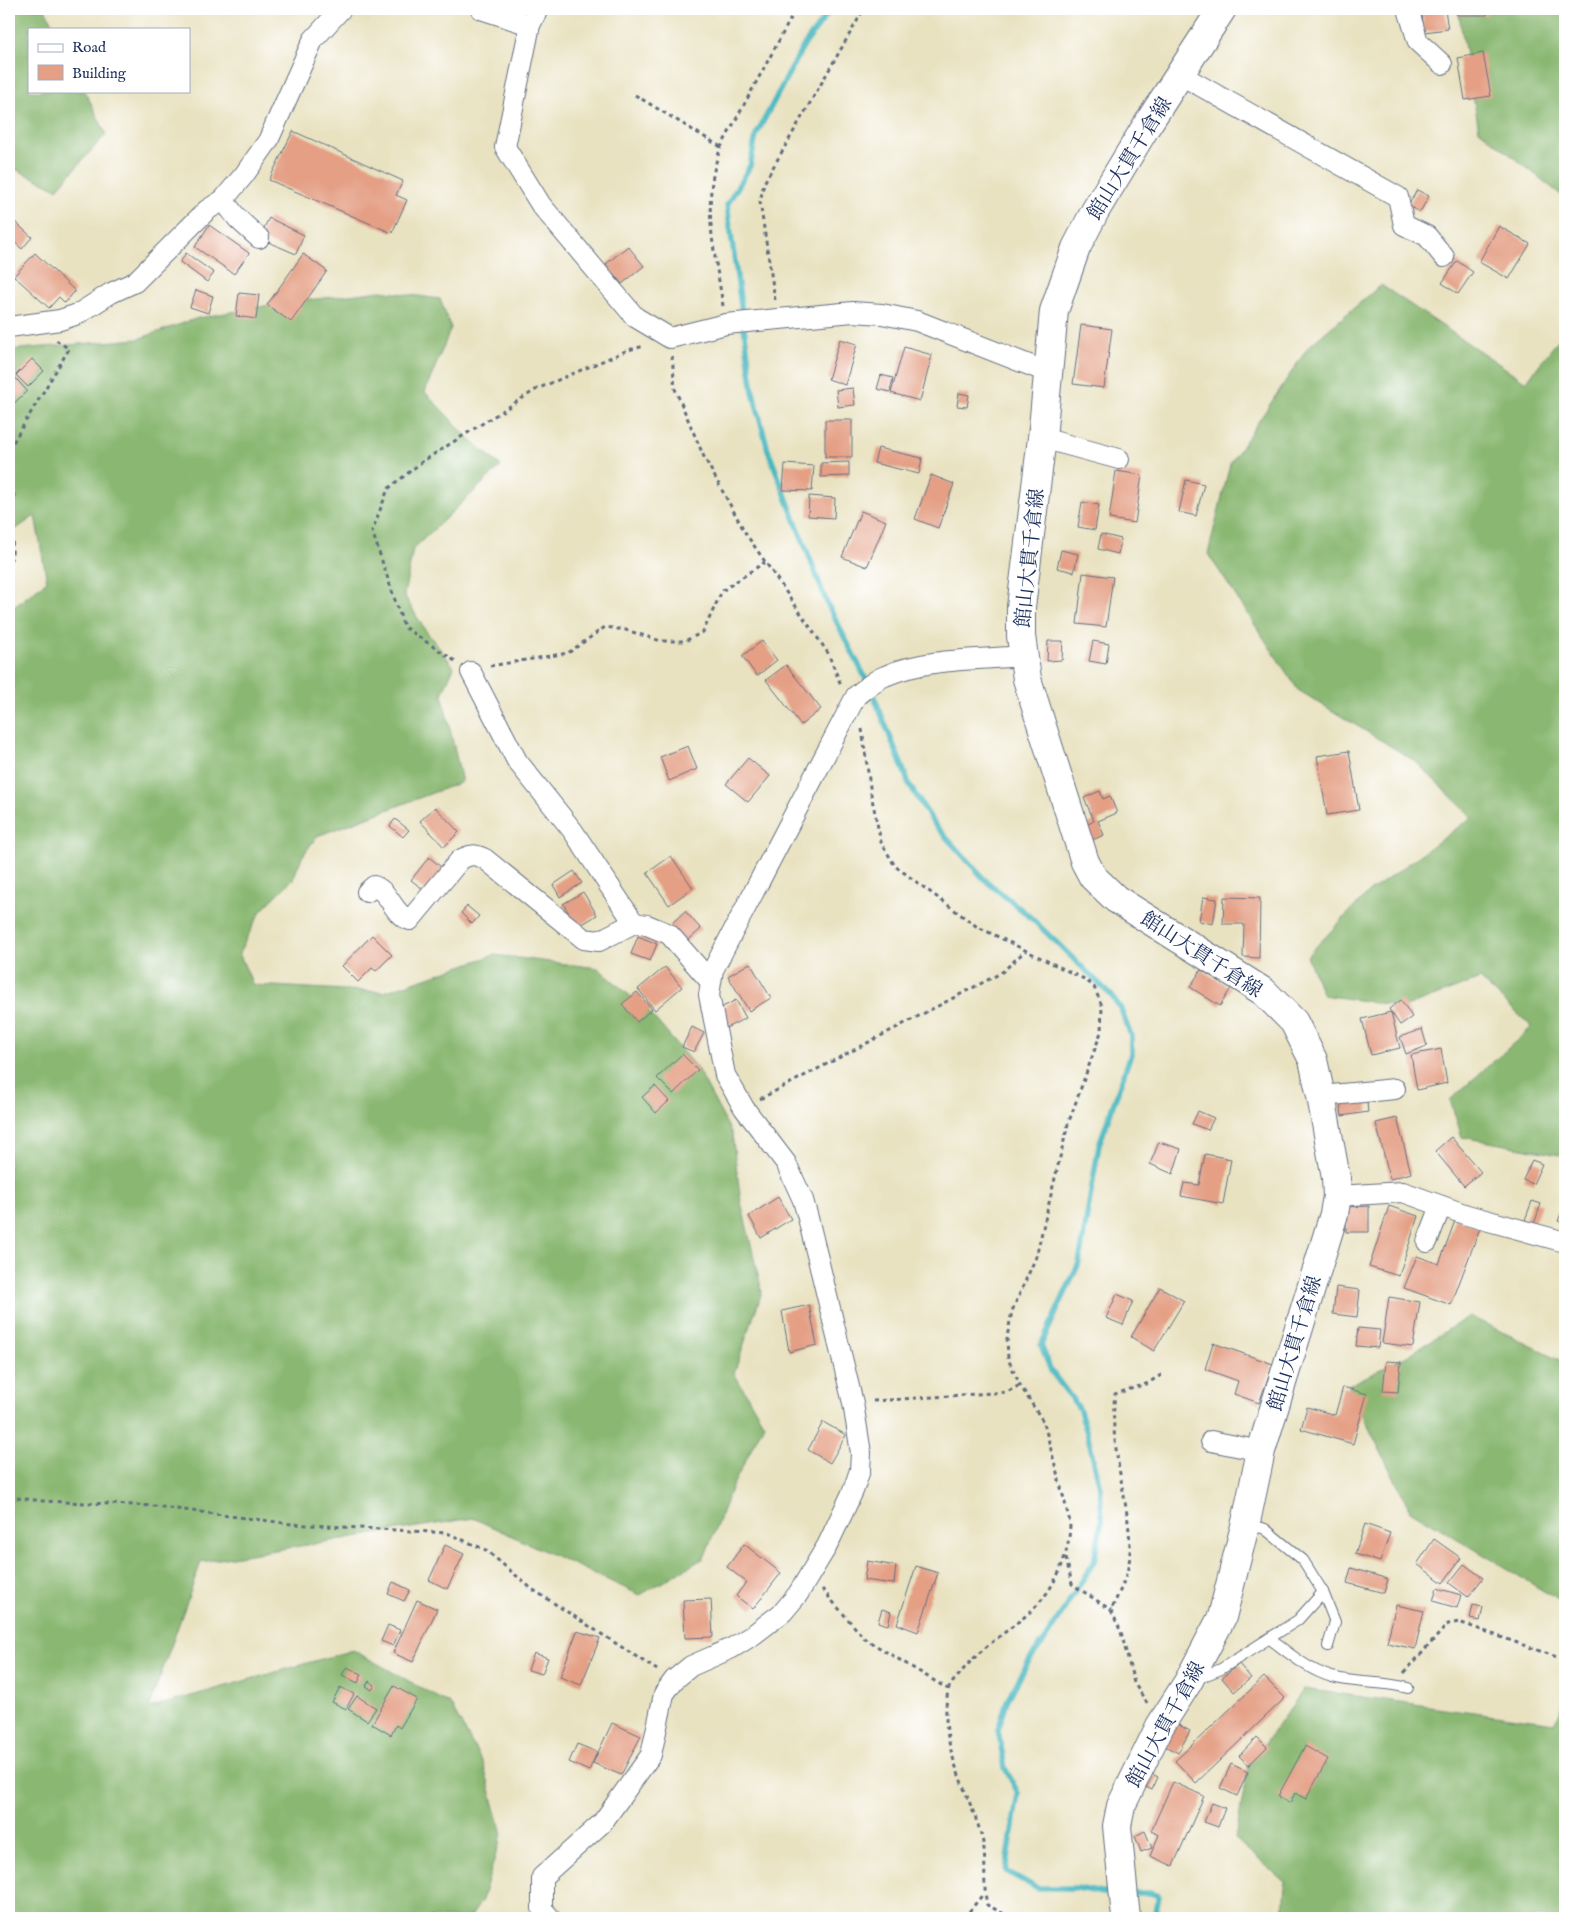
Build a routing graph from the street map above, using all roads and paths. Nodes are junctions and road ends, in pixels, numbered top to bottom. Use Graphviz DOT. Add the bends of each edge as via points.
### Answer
graph roads {
  1 [pos="341,9"];
  2 [pos="481,9"];
  3 [pos="796,9"];
  4 [pos="864,9"];
  5 [pos="1222,9"];
  6 [pos="1408,9"];
  7 [pos="534,17"];
  8 [pos="1442,64"];
  9 [pos="1181,75"];
  10 [pos="635,95"];
  11 [pos="721,147"];
  12 [pos="223,200"];
  13 [pos="260,238"];
  14 [pos="1444,257"];
  15 [pos="778,319"];
  16 [pos="34,324"];
  17 [pos="726,324"];
  18 [pos="9,327"];
  19 [pos="670,338"];
  20 [pos="1047,372"];
  21 [pos="1042,438"];
  22 [pos="9,450"];
  23 [pos="1119,459"];
  24 [pos="9,490"];
  25 [pos="9,562"];
  26 [pos="765,562"];
  27 [pos="1024,656"];
  28 [pos="471,672"];
  29 [pos="856,696"];
  30 [pos="367,892"];
  31 [pos="634,923"];
  32 [pos="1025,951"];
  33 [pos="710,981"];
  34 [pos="1395,1089"];
  35 [pos="1321,1096"];
  36 [pos="744,1108"];
  37 [pos="1337,1196"];
  38 [pos="1441,1206"];
  39 [pos="1427,1242"];
  40 [pos="1565,1242"];
  41 [pos="1163,1374"];
  42 [pos="1020,1385"];
  43 [pos="853,1403"];
  44 [pos="1211,1441"];
  45 [pos="1261,1451"];
  46 [pos="9,1497"];
  47 [pos="1246,1522"];
  48 [pos="1066,1558"];
  49 [pos="809,1576"];
  50 [pos="1323,1592"];
  51 [pos="1111,1610"];
  52 [pos="1270,1638"];
  53 [pos="1328,1646"];
  54 [pos="1565,1660"];
  55 [pos="674,1680"];
  56 [pos="1188,1682"];
  57 [pos="1394,1684"];
  58 [pos="1408,1688"];
  59 [pos="948,1689"];
  60 [pos="1160,1726"];
  61 [pos="984,1892"];
  62 [pos="1124,1901"];
  63 [pos="550,1918"];
  64 [pos="964,1918"];
  65 [pos="1012,1918"];
  1 -- 12 [label="street" via="313,40 268,141"];
  2 -- 7 [label="street"];
  3 -- 11 [label="path"];
  4 -- 15 [label="path" via="764,183 760,202"];
  5 -- 9 [label="main road, 館山大貫千倉線"];
  6 -- 8 [label="street" via="1418,42"];
  7 -- 19 [label="street" via="505,147 541,205 635,317"];
  9 -- 14 [label="street" via="1398,197 1404,225 1427,236"];
  9 -- 20 [label="main road, 館山大貫千倉線" via="1114,176 1076,248 1054,311"];
  10 -- 11 [label="path"];
  11 -- 17 [label="path" via="713,167 709,206"];
  12 -- 13 [label="street" via="238,219"];
  12 -- 16 [label="street" via="208,210 135,282 78,314"];
  15 -- 17 [label="street"];
  15 -- 20 [label="street" via="853,312 882,314 917,321"];
  16 -- 18 [label="street"];
  16 -- 22 [label="path" via="69,349"];
  17 -- 19 [label="street"];
  19 -- 26 [label="path" via="675,389 704,457"];
  19 -- 28 [label="path" via="628,350 537,389 423,461 388,489 372,531 404,627"];
  20 -- 21 [label="main road, 館山大貫千倉線"];
  21 -- 23 [label="street"];
  21 -- 27 [label="main road, 館山大貫千倉線" via="1021,606"];
  24 -- 25 [label="path" via="14,491 12,558"];
  26 -- 28 [label="path" via="722,591 703,632 685,641 661,641 606,627 568,653 493,665"];
  26 -- 29 [label="path" via="828,653 843,691"];
  27 -- 29 [label="street" via="922,665 882,677"];
  27 -- 35 [label="main road, 館山大貫千倉線" via="1027,680 1038,716 1085,862 1093,877 1116,899 1264,992 1280,1006 1294,1022 1313,1060"];
  28 -- 31 [label="street" via="517,762 573,830"];
  29 -- 32 [label="path" via="881,842 895,866 976,926"];
  29 -- 33 [label="street"];
  30 -- 31 [label="street" via="374,886 381,889 403,918 410,920 460,860 476,855 584,939 599,941"];
  31 -- 33 [label="street" via="647,924 669,934"];
  32 -- 36 [label="path" via="1001,973"];
  32 -- 42 [label="path" via="1086,980 1094,988 1103,1017 1101,1032 1068,1124 1036,1257 1012,1311 1007,1337 1008,1359"];
  33 -- 36 [label="street" via="709,995 725,1075"];
  34 -- 35 [label="street"];
  35 -- 37 [label="main road, 館山大貫千倉線"];
  36 -- 43 [label="street" via="786,1163 803,1200"];
  37 -- 38 [label="street" via="1402,1192"];
  37 -- 45 [label="main road, 館山大貫千倉線"];
  38 -- 39 [label="street"];
  38 -- 40 [label="street"];
  41 -- 51 [label="path" via="1146,1384 1115,1394 1112,1418 1130,1552 1124,1582"];
  42 -- 43 [label="path" via="1007,1392"];
  42 -- 48 [label="path" via="1044,1423 1070,1522"];
  43 -- 49 [label="street" via="861,1452 860,1470 827,1546"];
  44 -- 45 [label="street"];
  45 -- 47 [label="main road, 館山大貫千倉線"];
  46 -- 55 [label="path" via="154,1506 292,1524 447,1533 486,1550 532,1589"];
  47 -- 50 [label="lane" via="1265,1529 1303,1560"];
  47 -- 56 [label="main road, 館山大貫千倉線" via="1222,1617"];
  48 -- 51 [label="path" via="1072,1584"];
  48 -- 59 [label="path" via="1030,1612 999,1635"];
  49 -- 55 [label="street" via="783,1612 753,1636 691,1666"];
  49 -- 59 [label="path" via="866,1639"];
  50 -- 52 [label="lane" via="1298,1620"];
  50 -- 53 [label="lane" via="1335,1622"];
  51 -- 60 [label="path" via="1121,1632 1134,1683"];
  52 -- 56 [label="lane" via="1220,1669"];
  52 -- 57 [label="lane" via="1299,1661 1332,1677"];
  54 -- 57 [label="path" via="1459,1622 1448,1624"];
  55 -- 63 [label="street" via="664,1694 651,1755 602,1823 542,1876 542,1909"];
  56 -- 60 [label="main road, 館山大貫千倉線"];
  57 -- 58 [label="lane"];
  59 -- 61 [label="path" via="946,1724 956,1773 981,1834 986,1864"];
  60 -- 62 [label="main road, 館山大貫千倉線" via="1121,1806 1117,1826"];
  61 -- 64 [label="path"];
  61 -- 65 [label="path" via="987,1905"];
}
